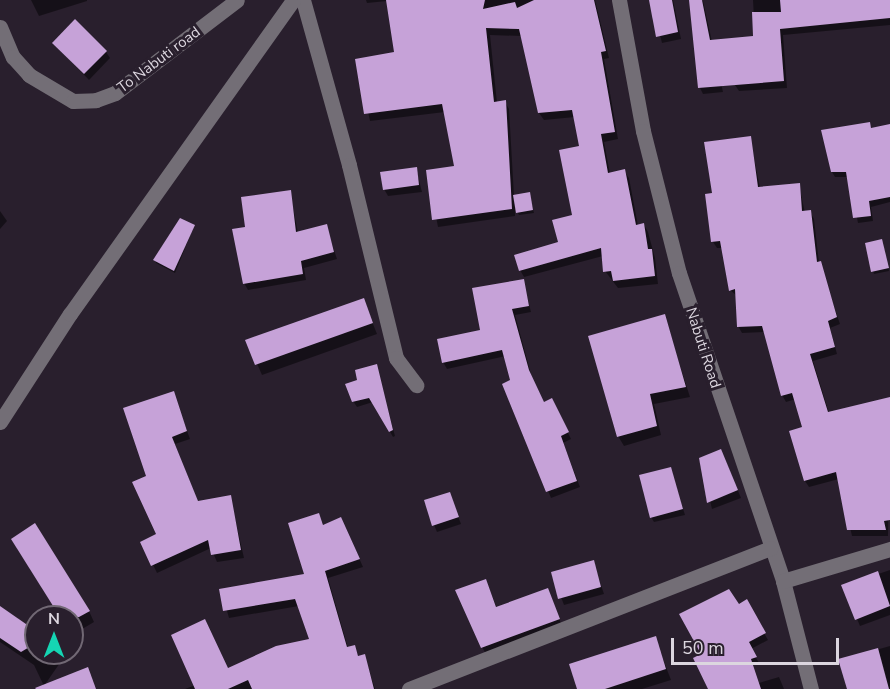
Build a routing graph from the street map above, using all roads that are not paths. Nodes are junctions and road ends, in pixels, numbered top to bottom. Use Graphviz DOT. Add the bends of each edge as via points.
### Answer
graph roads {
  1 [pos="237,0"];
  2 [pos="293,0"];
  3 [pos="303,0"];
  4 [pos="619,0"];
  5 [pos="0,27"];
  6 [pos="416,385"];
  7 [pos="0,422"];
  8 [pos="770,548"];
  9 [pos="890,549"];
  10 [pos="783,581"];
  11 [pos="409,689"];
  12 [pos="811,689"];
  1 -- 5 [label="street, To Nabuti road" via="115,93 96,100 74,101 29,75 13,57"];
  2 -- 7 [label="street" via="70,314"];
  3 -- 6 [label="street" via="349,165 396,358"];
  4 -- 8 [label="street, Nabuti Road" via="643,132 679,273"];
  8 -- 10 [label="street, Nabuti Road"];
  8 -- 11 [label="street"];
  9 -- 10 [label="street"];
  10 -- 12 [label="street, Nabuti Road"];
}
